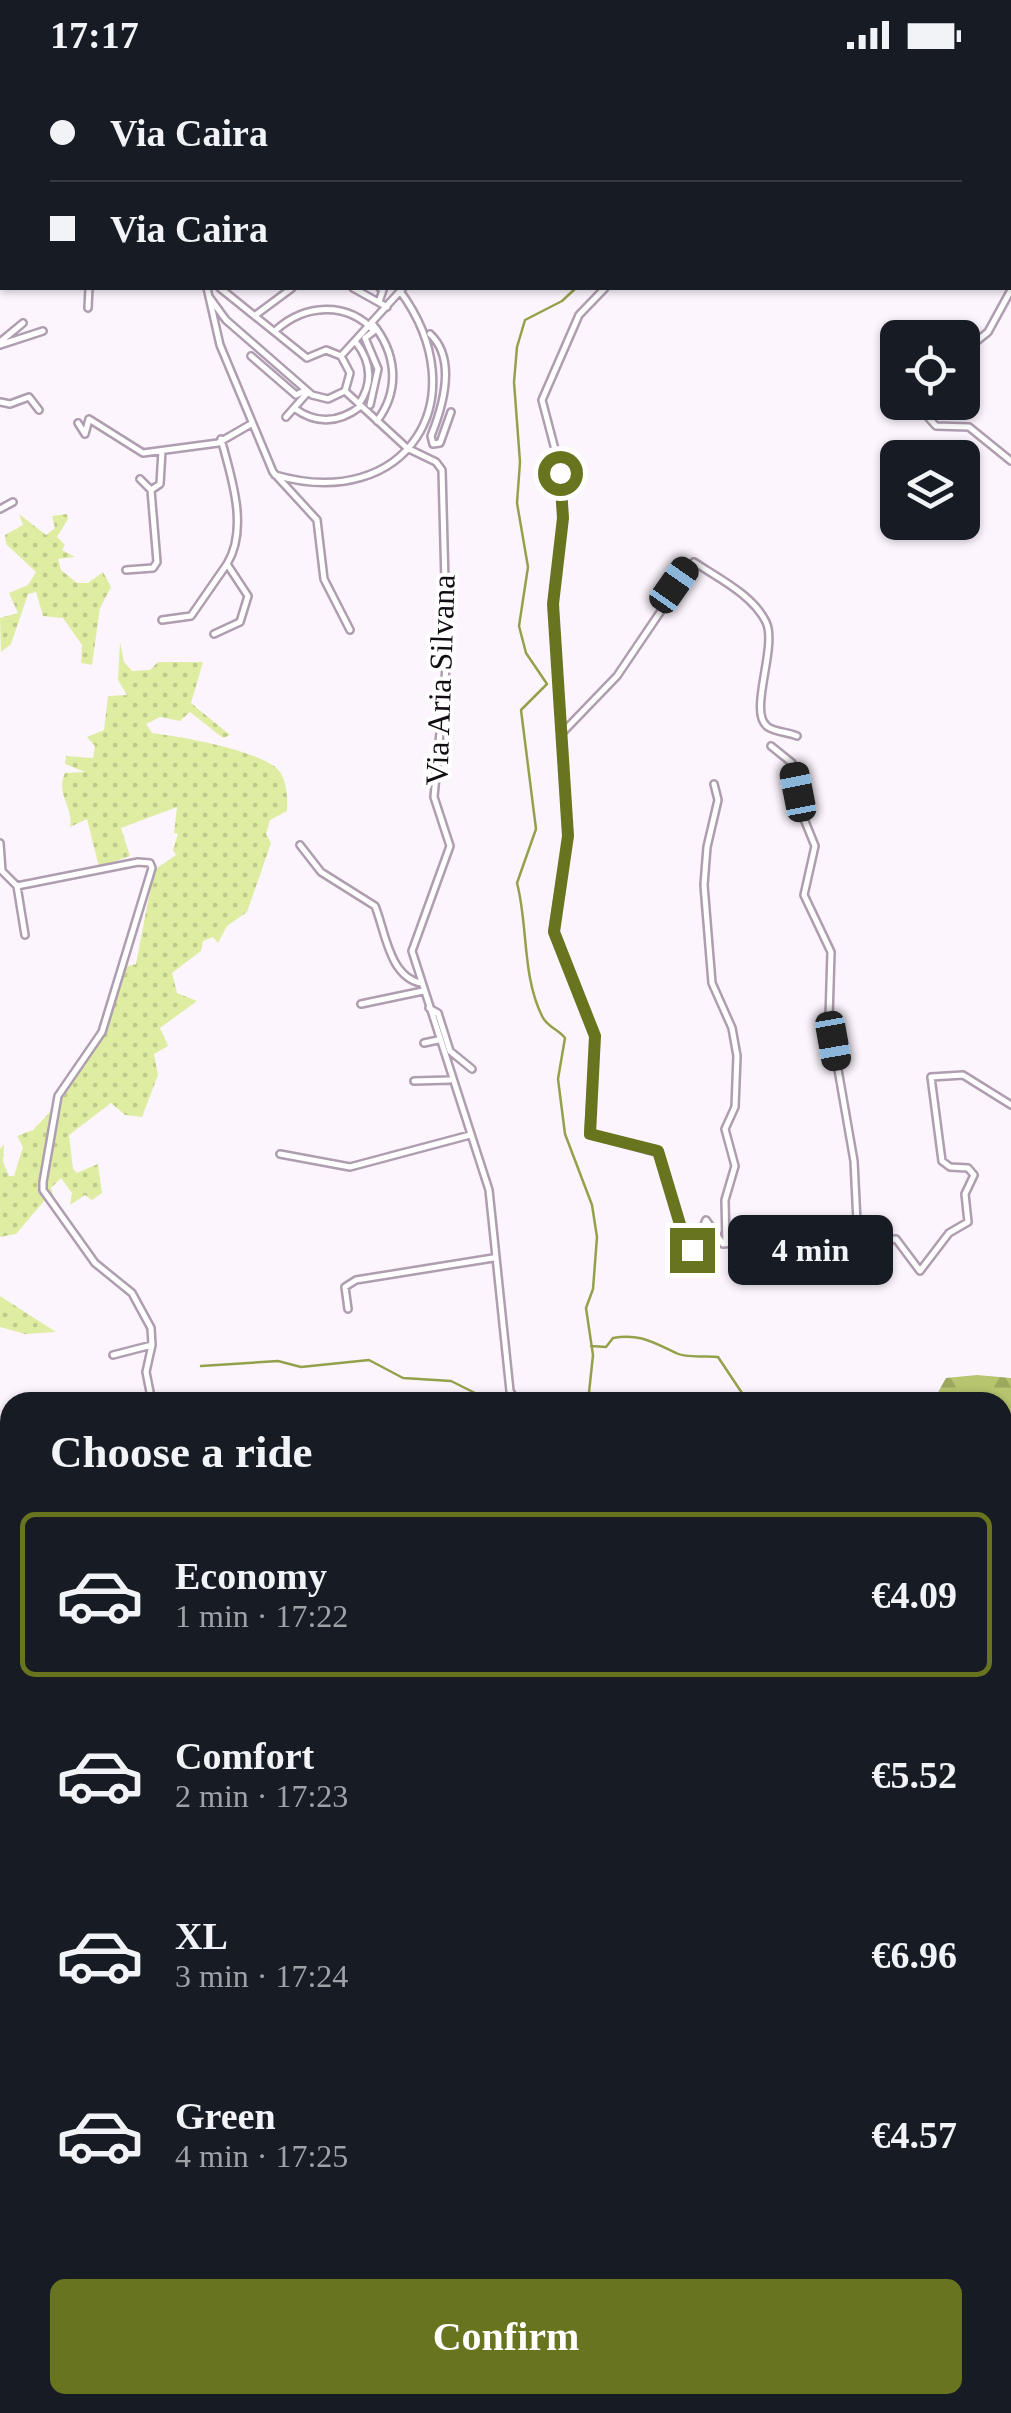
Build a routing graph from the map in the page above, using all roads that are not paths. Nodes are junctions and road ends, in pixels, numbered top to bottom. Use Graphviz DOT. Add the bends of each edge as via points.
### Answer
graph roads {
  1 [pos="89,290"];
  2 [pos="208,290"];
  3 [pos="223,290"];
  4 [pos="289,290"];
  5 [pos="357,290"];
  6 [pos="383,290"];
  7 [pos="401,290"];
  8 [pos="403,290"];
  9 [pos="603,290"];
  10 [pos="1011,290"];
  11 [pos="210,298"];
  12 [pos="379,302"];
  13 [pos="387,307"];
  14 [pos="88,308"];
  15 [pos="257,314"];
  16 [pos="212,316"];
  17 [pos="226,320"];
  18 [pos="24,323"];
  19 [pos="371,327"];
  20 [pos="276,330"];
  21 [pos="43,331"];
  22 [pos="427,333"];
  23 [pos="980,337"];
  24 [pos="355,341"];
  25 [pos="0,344"];
  26 [pos="441,346"];
  27 [pos="251,356"];
  28 [pos="341,356"];
  29 [pos="434,367"];
  30 [pos="307,391"];
  31 [pos="345,391"];
  32 [pos="0,402"];
  33 [pos="360,405"];
  34 [pos="370,405"];
  35 [pos="294,408"];
  36 [pos="39,410"];
  37 [pos="450,412"];
  38 [pos="286,417"];
  39 [pos="376,419"];
  40 [pos="931,420"];
  41 [pos="78,423"];
  42 [pos="251,424"];
  43 [pos="221,438"];
  44 [pos="407,448"];
  45 [pos="162,450"];
  46 [pos="1011,461"];
  47 [pos="275,475"];
  48 [pos="140,480"];
  49 [pos="151,490"];
  50 [pos="13,502"];
  51 [pos="0,510"];
  52 [pos="227,564"];
  53 [pos="126,570"];
  54 [pos="162,620"];
  55 [pos="350,630"];
  56 [pos="214,634"];
  57 [pos="564,731"];
  58 [pos="797,736"];
  59 [pos="772,746"];
  60 [pos="714,784"];
  61 [pos="0,842"];
  62 [pos="300,844"];
  63 [pos="17,886"];
  64 [pos="24,935"];
  65 [pos="421,983"];
  66 [pos="424,991"];
  67 [pos="362,1004"];
  68 [pos="429,1008"];
  69 [pos="438,1040"];
  70 [pos="424,1044"];
  71 [pos="472,1068"];
  72 [pos="450,1080"];
  73 [pos="414,1081"];
  74 [pos="1011,1106"];
  75 [pos="470,1135"];
  76 [pos="280,1154"];
  77 [pos="865,1242"];
  78 [pos="726,1244"];
  79 [pos="493,1258"];
  80 [pos="348,1309"];
  81 [pos="152,1345"];
  82 [pos="113,1355"];
  83 [pos="150,1392"];
  84 [pos="511,1392"];
  1 -- 14 [label="street"];
  2 -- 11 [label="street"];
  3 -- 15 [label="street"];
  4 -- 15 [label="street"];
  5 -- 12 [label="street"];
  6 -- 12 [label="street"];
  7 -- 13 [label="street"];
  8 -- 22 [label="street"];
  9 -- 57 [label="street" via="582,310 542,400 563,512 553,604"];
  10 -- 23 [label="street" via="996,322"];
  11 -- 16 [label="street"];
  11 -- 17 [label="street"];
  12 -- 13 [label="street"];
  13 -- 19 [label="street"];
  15 -- 20 [label="street"];
  16 -- 17 [label="street"];
  16 -- 42 [label="street"];
  17 -- 30 [label="street"];
  18 -- 25 [label="street"];
  19 -- 20 [label="street" via="347,312 318,310"];
  19 -- 24 [label="street"];
  19 -- 34 [label="street" via="365,338 378,369"];
  19 -- 39 [label="street" via="389,349 393,373"];
  20 -- 28 [label="street" via="307,358 322,350"];
  21 -- 25 [label="street"];
  22 -- 26 [label="street"];
  22 -- 29 [label="street"];
  24 -- 28 [label="street"];
  24 -- 33 [label="street" via="370,376"];
  26 -- 29 [label="street"];
  26 -- 37 [label="street" via="444,388 433,444 440,443"];
  27 -- 30 [label="street" via="296,394"];
  28 -- 31 [label="street" via="350,373"];
  29 -- 44 [label="street" via="425,423"];
  30 -- 31 [label="street" via="328,399"];
  30 -- 35 [label="street"];
  31 -- 33 [label="street"];
  32 -- 36 [label="street" via="29,397"];
  33 -- 35 [label="street" via="325,421"];
  33 -- 39 [label="street"];
  35 -- 38 [label="street"];
  39 -- 44 [label="street"];
  40 -- 46 [label="street" via="969,427"];
  41 -- 45 [label="street" via="85,434 89,419 136,453"];
  42 -- 43 [label="street"];
  42 -- 47 [label="street"];
  43 -- 45 [label="street"];
  43 -- 52 [label="street" via="236,505 236,550"];
  44 -- 47 [label="street" via="348,484"];
  44 -- 65 [label="street, Via Aria Silvana" via="442,470 445,506 448,657 434,798 450,846 412,951"];
  45 -- 49 [label="street" via="160,484"];
  47 -- 55 [label="street" via="318,520 324,579"];
  48 -- 49 [label="street"];
  49 -- 53 [label="street" via="157,562"];
  50 -- 51 [label="street"];
  52 -- 54 [label="street" via="191,616"];
  52 -- 56 [label="street" via="248,596 246,613"];
  57 -- 58 [label="street" via="617,676 694,562 748,599 765,620 772,648 762,718 770,728"];
  57 -- 78 [label="street" via="568,836 554,932 595,1036 590,1134 659,1153 684,1252 694,1247 706,1220"];
  59 -- 77 [label="street" via="792,763 814,840 804,896 831,952 829,1018"];
  60 -- 78 [label="street" via="718,800 704,885 712,982 737,1056 735,1107 725,1129 735,1166 725,1200"];
  61 -- 63 [label="street" via="2,871"];
  62 -- 65 [label="street, Via Aria Silvana" via="321,872 374,906 404,973"];
  63 -- 64 [label="street"];
  63 -- 81 [label="street" via="138,862 152,868 102,1032 58,1096 43,1182 95,1263 132,1293 151,1328"];
  65 -- 66 [label="street, Via Aria Silvana"];
  66 -- 67 [label="street"];
  66 -- 68 [label="street, Via Aria Silvana"];
  68 -- 69 [label="street, Via Aria Silvana"];
  68 -- 71 [label="street, Via Aria Silvana" via="438,1013 450,1050"];
  69 -- 70 [label="street"];
  69 -- 72 [label="street, Via Aria Silvana"];
  72 -- 73 [label="street"];
  72 -- 75 [label="street, Via Aria Silvana"];
  74 -- 77 [label="street" via="963,1075 930,1077 942,1161 974,1175 965,1194 969,1218 948,1233 920,1272 898,1240"];
  75 -- 76 [label="street" via="350,1166"];
  75 -- 79 [label="street, Via Aria Silvana" via="489,1190"];
  77 -- 78 [label="street"];
  79 -- 80 [label="street" via="356,1280 345,1287"];
  79 -- 84 [label="street, Via Aria Silvana"];
  81 -- 82 [label="street"];
  81 -- 83 [label="street"];
}
